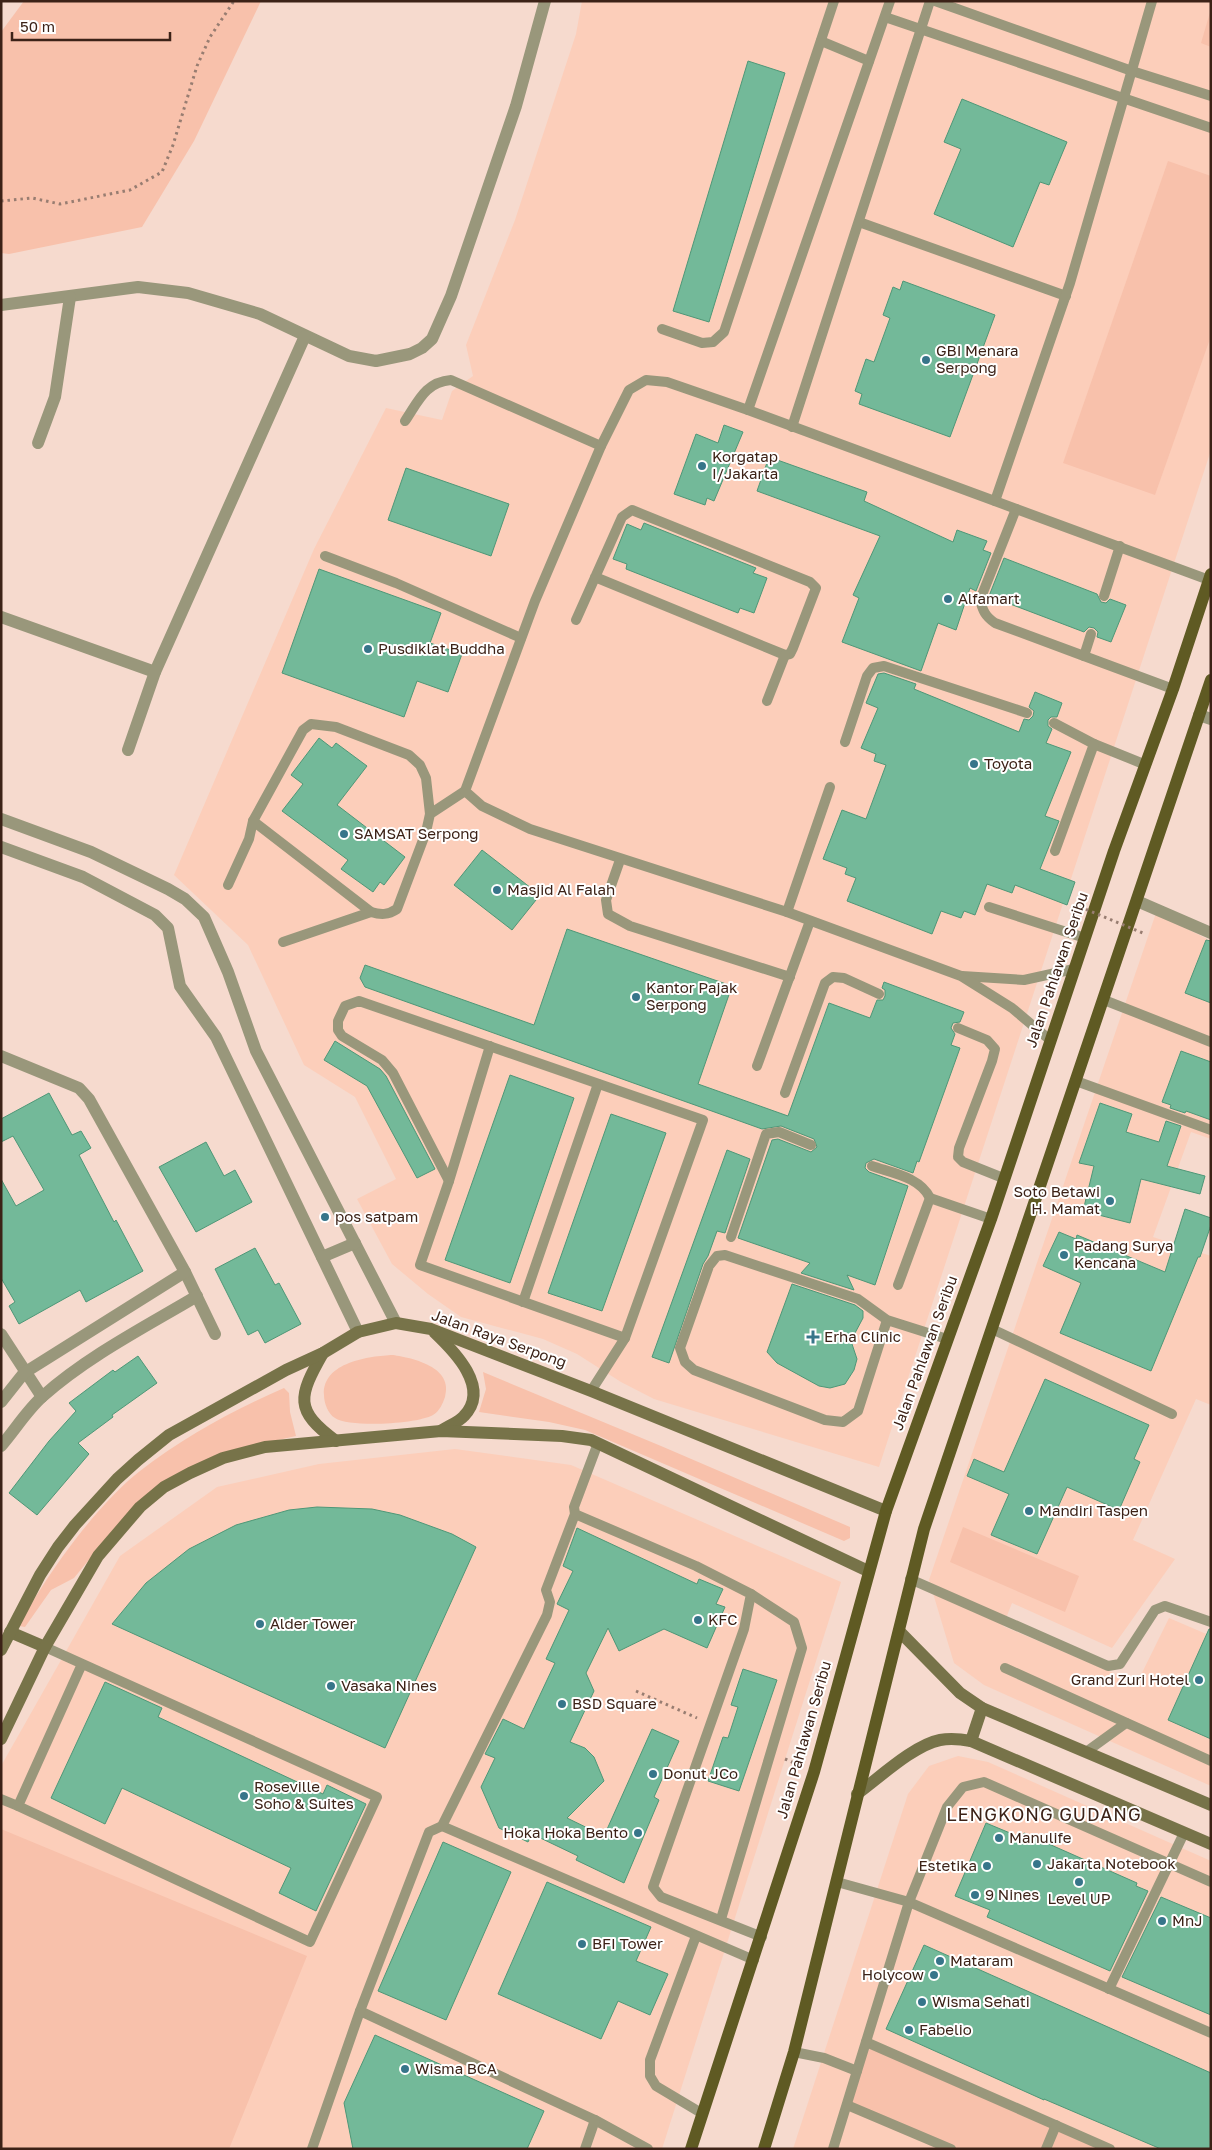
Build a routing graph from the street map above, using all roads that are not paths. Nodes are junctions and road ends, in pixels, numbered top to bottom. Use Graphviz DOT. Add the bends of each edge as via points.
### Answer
graph roads {
  1 [pos="545,1"];
  2 [pos="834,1"];
  3 [pos="890,1"];
  4 [pos="930,1"];
  5 [pos="935,1"];
  6 [pos="1152,1"];
  7 [pos="884,16"];
  8 [pos="923,29"];
  9 [pos="821,41"];
  10 [pos="869,60"];
  11 [pos="1132,71"];
  12 [pos="1211,96"];
  13 [pos="1123,98"];
  14 [pos="1211,128"];
  15 [pos="859,222"];
  16 [pos="1066,296"];
  17 [pos="70,297"];
  18 [pos="1,305"];
  19 [pos="662,330"];
  20 [pos="305,336"];
  21 [pos="748,410"];
  22 [pos="405,422"];
  23 [pos="792,427"];
  24 [pos="38,443"];
  25 [pos="601,446"];
  26 [pos="995,501"];
  27 [pos="1016,510"];
  28 [pos="1120,546"];
  29 [pos="325,556"];
  30 [pos="595,577"];
  31 [pos="1210,577"];
  32 [pos="1104,596"];
  33 [pos="1,617"];
  34 [pos="576,620"];
  35 [pos="1091,634"];
  36 [pos="521,638"];
  37 [pos="785,655"];
  38 [pos="1084,656"];
  39 [pos="155,672"];
  40 [pos="1211,680"];
  41 [pos="1173,689"];
  42 [pos="767,701"];
  43 [pos="1027,713"];
  44 [pos="1205,717"];
  45 [pos="1054,723"];
  46 [pos="845,742"];
  47 [pos="1094,744"];
  48 [pos="128,750"];
  49 [pos="1146,765"];
  50 [pos="830,786"];
  51 [pos="465,790"];
  52 [pos="430,814"];
  53 [pos="1,819"];
  54 [pos="253,821"];
  55 [pos="1,847"];
  56 [pos="1055,851"];
  57 [pos="620,860"];
  58 [pos="228,886"];
  59 [pos="1137,901"];
  60 [pos="989,907"];
  61 [pos="371,912"];
  62 [pos="787,912"];
  63 [pos="816,923"];
  64 [pos="1211,933"];
  65 [pos="1085,938"];
  66 [pos="283,942"];
  67 [pos="1074,969"];
  68 [pos="961,976"];
  69 [pos="790,977"];
  70 [pos="879,994"];
  71 [pos="1104,1000"];
  72 [pos="958,1028"];
  73 [pos="1050,1040"];
  74 [pos="1211,1042"];
  75 [pos="490,1046"];
  76 [pos="1,1056"];
  77 [pos="757,1066"];
  78 [pos="1076,1081"];
  79 [pos="598,1084"];
  80 [pos="786,1093"];
  81 [pos="1211,1130"];
  82 [pos="811,1145"];
  83 [pos="872,1166"];
  84 [pos="1003,1178"];
  85 [pos="449,1181"];
  86 [pos="930,1198"];
  87 [pos="991,1219"];
  88 [pos="731,1237"];
  89 [pos="355,1243"];
  90 [pos="322,1257"];
  91 [pos="185,1272"];
  92 [pos="898,1285"];
  93 [pos="197,1296"];
  94 [pos="523,1302"];
  95 [pos="887,1320"];
  96 [pos="396,1323"];
  97 [pos="992,1329"];
  98 [pos="431,1330"];
  99 [pos="358,1332"];
  100 [pos="1,1334"];
  101 [pos="215,1334"];
  102 [pos="625,1338"];
  103 [pos="947,1339"];
  104 [pos="323,1353"];
  105 [pos="24,1373"];
  106 [pos="591,1391"];
  107 [pos="42,1397"];
  108 [pos="1,1402"];
  109 [pos="1172,1414"];
  110 [pos="441,1431"];
  111 [pos="336,1441"];
  112 [pos="598,1444"];
  113 [pos="1,1446"];
  114 [pos="886,1511"];
  115 [pos="575,1514"];
  116 [pos="868,1571"];
  117 [pos="910,1578"];
  118 [pos="751,1594"];
  119 [pos="1211,1622"];
  120 [pos="899,1631"];
  121 [pos="10,1632"];
  122 [pos="45,1647"];
  123 [pos="1,1650"];
  124 [pos="82,1664"];
  125 [pos="1005,1668"];
  126 [pos="982,1708"];
  127 [pos="1126,1723"];
  128 [pos="1,1740"];
  129 [pos="971,1741"];
  130 [pos="1086,1752"];
  131 [pos="1211,1761"];
  132 [pos="857,1794"];
  133 [pos="1,1799"];
  134 [pos="1211,1805"];
  135 [pos="18,1806"];
  136 [pos="442,1826"];
  137 [pos="1184,1833"];
  138 [pos="1211,1844"];
  139 [pos="1168,1863"];
  140 [pos="836,1882"];
  141 [pos="1211,1882"];
  142 [pos="909,1902"];
  143 [pos="721,1919"];
  144 [pos="696,1936"];
  145 [pos="762,1937"];
  146 [pos="754,1960"];
  147 [pos="1109,1989"];
  148 [pos="360,2011"];
  149 [pos="1211,2033"];
  150 [pos="866,2042"];
  151 [pos="794,2052"];
  152 [pos="857,2071"];
  153 [pos="846,2105"];
  154 [pos="703,2114"];
  155 [pos="595,2120"];
  156 [pos="1056,2125"];
  157 [pos="636,2146"];
  158 [pos="312,2149"];
  159 [pos="585,2149"];
  160 [pos="648,2149"];
  161 [pos="691,2149"];
  162 [pos="764,2149"];
  163 [pos="833,2149"];
  164 [pos="950,2149"];
  165 [pos="1046,2149"];
  166 [pos="1110,2149"];
  1 -- 20 [label="street" via="516,106 451,296 432,339 410,354 376,361 349,356"];
  2 -- 9 [label="lane"];
  3 -- 7 [label="lane"];
  4 -- 8 [label="lane"];
  5 -- 11 [label="lane"];
  6 -- 11 [label="lane"];
  7 -- 8 [label="lane"];
  7 -- 10 [label="lane"];
  8 -- 13 [label="lane"];
  8 -- 15 [label="lane"];
  9 -- 10 [label="lane"];
  9 -- 19 [label="lane" via="724,332 713,342 702,344"];
  10 -- 21 [label="lane"];
  11 -- 12 [label="lane"];
  11 -- 13 [label="lane"];
  13 -- 14 [label="lane"];
  13 -- 16 [label="lane"];
  15 -- 16 [label="lane"];
  15 -- 23 [label="lane"];
  16 -- 26 [label="lane"];
  17 -- 18 [label="street"];
  17 -- 20 [label="street" via="138,286 188,293 260,314"];
  17 -- 24 [label="street" via="55,397"];
  20 -- 39 [label="street"];
  21 -- 23 [label="lane"];
  21 -- 25 [label="lane" via="667,382 646,380 629,390"];
  22 -- 25 [label="lane" via="426,390 437,381 451,380"];
  23 -- 26 [label="lane"];
  25 -- 36 [label="lane"];
  26 -- 27 [label="lane"];
  27 -- 28 [label="lane"];
  27 -- 38 [label="lane" via="980,600 982,610 995,622"];
  28 -- 31 [label="lane"];
  28 -- 32 [label="lane"];
  29 -- 36 [label="lane" via="396,582"];
  30 -- 34 [label="lane"];
  30 -- 37 [label="lane"];
  30 -- 37 [label="lane" via="622,517 632,510 810,582 816,588 793,648 790,654"];
  31 -- 41 [label="main road, Jalan Pahlawan Seribu"];
  33 -- 39 [label="street"];
  35 -- 38 [label="lane"];
  36 -- 51 [label="lane"];
  37 -- 42 [label="lane"];
  38 -- 41 [label="lane"];
  39 -- 48 [label="street"];
  40 -- 44 [label="main road"];
  41 -- 49 [label="main road, Jalan Pahlawan Seribu"];
  43 -- 46 [label="lane" via="884,666 873,668 867,676"];
  44 -- 59 [label="main road"];
  45 -- 47 [label="lane"];
  47 -- 49 [label="lane"];
  47 -- 56 [label="lane"];
  49 -- 65 [label="main road, Jalan Pahlawan Seribu"];
  50 -- 62 [label="lane"];
  51 -- 52 [label="lane"];
  51 -- 57 [label="lane" via="482,806 530,829"];
  52 -- 54 [label="lane" via="426,778 420,764 410,756 336,727 312,724 303,730"];
  52 -- 61 [label="lane" via="397,909 383,915"];
  53 -- 89 [label="street" via="91,852 168,889 185,899 204,917 225,963 256,1051"];
  54 -- 58 [label="lane" via="249,839"];
  54 -- 61 [label="lane"];
  55 -- 90 [label="street" via="83,877 164,922 172,941 180,986 216,1037"];
  57 -- 62 [label="lane"];
  57 -- 69 [label="lane" via="606,900 608,914 630,926"];
  59 -- 64 [label="street"];
  59 -- 71 [label="main road"];
  60 -- 65 [label="lane"];
  61 -- 66 [label="lane"];
  62 -- 63 [label="lane"];
  63 -- 68 [label="lane"];
  63 -- 69 [label="lane"];
  65 -- 67 [label="main road, Jalan Pahlawan Seribu"];
  67 -- 68 [label="lane" via="1024,980"];
  67 -- 73 [label="main road, Jalan Pahlawan Seribu"];
  68 -- 73 [label="lane" via="1012,1008"];
  69 -- 77 [label="lane"];
  70 -- 80 [label="lane" via="844,978 832,977 825,983"];
  71 -- 74 [label="lane"];
  71 -- 78 [label="main road"];
  72 -- 84 [label="lane" via="987,1040 995,1049 958,1156 963,1162"];
  73 -- 84 [label="main road, Jalan Pahlawan Seribu"];
  75 -- 79 [label="lane"];
  75 -- 85 [label="lane"];
  75 -- 85 [label="lane" via="359,1001 345,1006 338,1021 342,1036 382,1060 393,1073"];
  76 -- 91 [label="street" via="79,1088 89,1099"];
  78 -- 81 [label="lane"];
  78 -- 97 [label="main road"];
  79 -- 94 [label="lane"];
  79 -- 102 [label="lane" via="703,1120"];
  82 -- 88 [label="lane" via="779,1132 766,1134"];
  83 -- 86 [label="lane" via="908,1178 925,1189"];
  84 -- 87 [label="main road, Jalan Pahlawan Seribu"];
  85 -- 94 [label="lane" via="420,1265"];
  86 -- 87 [label="lane"];
  86 -- 92 [label="lane"];
  87 -- 103 [label="main road, Jalan Pahlawan Seribu"];
  89 -- 90 [label="street"];
  89 -- 96 [label="street"];
  90 -- 99 [label="street"];
  91 -- 93 [label="street"];
  91 -- 105 [label="street"];
  93 -- 101 [label="street"];
  93 -- 107 [label="street" via="102,1353"];
  94 -- 102 [label="lane"];
  95 -- 95 [label="lane" via="858,1411 843,1422 826,1420 694,1370 685,1362 680,1348 709,1266 717,1256 725,1255 858,1299"];
  95 -- 103 [label="lane"];
  96 -- 98 [label="main road, Jalan Raya Serpong"];
  96 -- 99 [label="main road, Jalan Raya Serpong"];
  97 -- 109 [label="lane"];
  97 -- 117 [label="main road"];
  98 -- 106 [label="main road, Jalan Raya Serpong"];
  98 -- 110 [label="main road" via="463,1363 472,1390 470,1408 464,1417"];
  99 -- 104 [label="main road, Jalan Raya Serpong"];
  100 -- 105 [label="street"];
  102 -- 106 [label="lane"];
  103 -- 114 [label="main road, Jalan Pahlawan Seribu"];
  104 -- 111 [label="main road" via="307,1386 304,1402 307,1417"];
  104 -- 121 [label="main road, Jalan Raya Serpong" via="169,1435 138,1460 58,1547"];
  105 -- 107 [label="street"];
  105 -- 108 [label="street"];
  106 -- 114 [label="main road, Jalan Raya Serpong"];
  107 -- 113 [label="street"];
  110 -- 111 [label="main road"];
  110 -- 112 [label="main road" via="562,1436"];
  111 -- 122 [label="main road" via="265,1446 223,1458 164,1487 140,1507 98,1556"];
  112 -- 115 [label="lane" via="574,1507"];
  112 -- 116 [label="main road"];
  114 -- 116 [label="main road, Jalan Pahlawan Seribu"];
  115 -- 118 [label="lane" via="696,1566"];
  115 -- 136 [label="lane" via="546,1590 550,1602 547,1614"];
  116 -- 145 [label="main road, Jalan Pahlawan Seribu" via="814,1772"];
  117 -- 119 [label="lane" via="1108,1666 1120,1664 1155,1610 1171,1607"];
  117 -- 120 [label="main road"];
  118 -- 143 [label="lane" via="794,1622 802,1648"];
  118 -- 143 [label="lane" via="744,1629 653,1887 661,1897"];
  120 -- 126 [label="main road" via="960,1693"];
  120 -- 132 [label="main road"];
  121 -- 122 [label="main road"];
  121 -- 123 [label="main road, Jalan Raya Serpong"];
  122 -- 124 [label="lane"];
  122 -- 128 [label="main road"];
  124 -- 135 [label="lane"];
  124 -- 135 [label="lane" via="377,1797 310,1942"];
  125 -- 127 [label="lane"];
  126 -- 129 [label="main road"];
  126 -- 130 [label="main road"];
  127 -- 130 [label="lane"];
  127 -- 131 [label="lane"];
  129 -- 132 [label="main road" via="955,1738 938,1740 922,1747"];
  129 -- 137 [label="main road"];
  130 -- 134 [label="main road"];
  132 -- 140 [label="main road"];
  133 -- 135 [label="lane"];
  136 -- 144 [label="lane"];
  136 -- 148 [label="lane" via="429,1832"];
  137 -- 138 [label="main road"];
  137 -- 139 [label="lane"];
  139 -- 141 [label="lane"];
  139 -- 142 [label="lane" via="984,1782 962,1787 947,1807"];
  139 -- 147 [label="lane"];
  140 -- 142 [label="lane"];
  140 -- 151 [label="main road"];
  142 -- 147 [label="lane"];
  142 -- 150 [label="lane"];
  143 -- 145 [label="lane"];
  144 -- 146 [label="lane"];
  144 -- 154 [label="lane" via="650,2060 650,2076 656,2086"];
  145 -- 146 [label="main road, Jalan Pahlawan Seribu"];
  146 -- 154 [label="main road, Jalan Pahlawan Seribu"];
  147 -- 149 [label="lane"];
  148 -- 155 [label="lane"];
  148 -- 158 [label="lane"];
  150 -- 152 [label="lane"];
  150 -- 156 [label="lane"];
  151 -- 152 [label="lane" via="824,2058"];
  151 -- 162 [label="main road"];
  152 -- 153 [label="lane"];
  153 -- 163 [label="lane"];
  153 -- 164 [label="lane"];
  154 -- 161 [label="main road, Jalan Pahlawan Seribu"];
  155 -- 157 [label="lane"];
  155 -- 159 [label="lane"];
  156 -- 165 [label="lane"];
  156 -- 166 [label="lane"];
  157 -- 160 [label="lane"];
}
